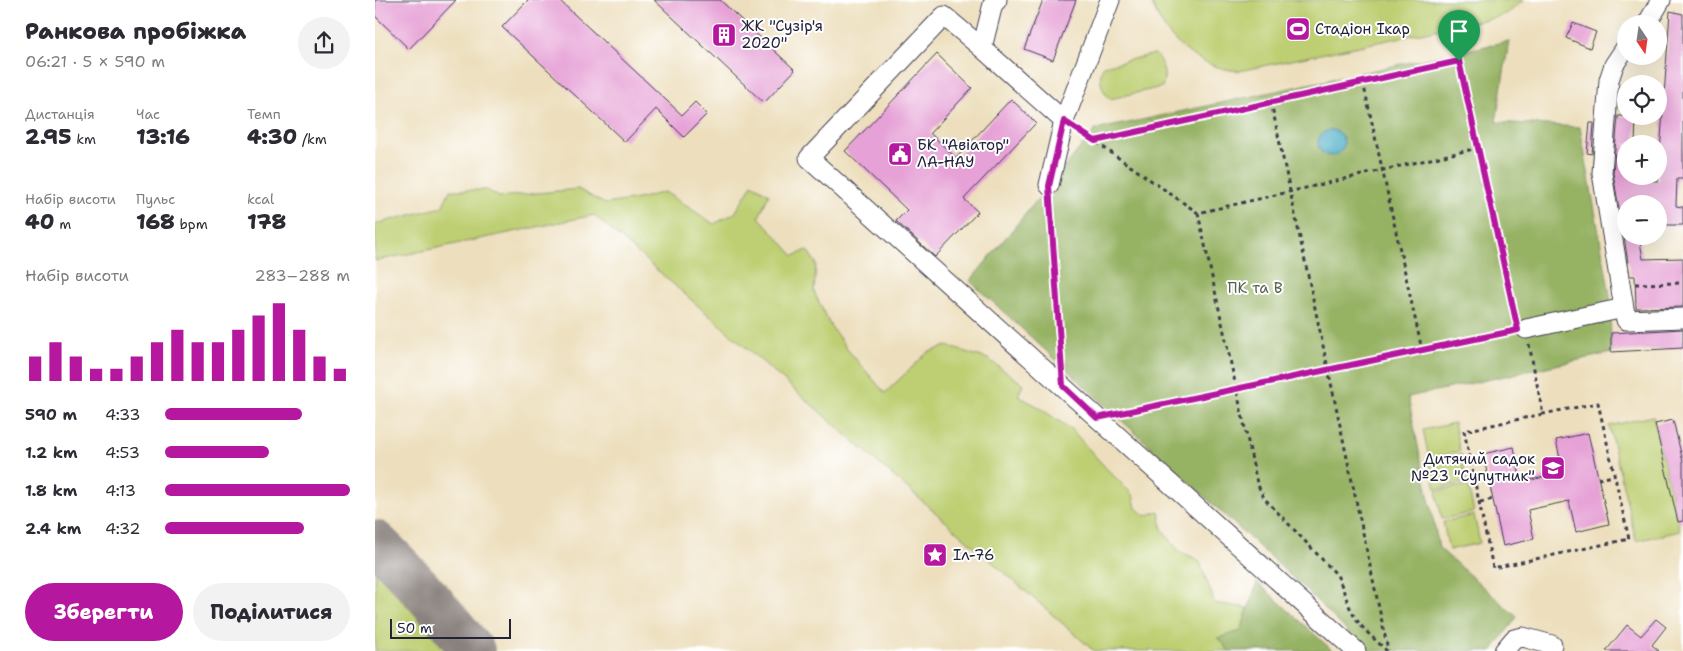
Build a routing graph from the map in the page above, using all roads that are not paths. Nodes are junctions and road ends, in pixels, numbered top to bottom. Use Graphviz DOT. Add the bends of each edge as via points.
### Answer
graph roads {
  1 [pos="997,0"];
  2 [pos="1110,0"];
  3 [pos="1661,0"];
  4 [pos="1652,15"];
  5 [pos="982,48"];
  6 [pos="1617,60"];
  7 [pos="1064,121"];
  8 [pos="1049,186"];
  9 [pos="1623,308"];
  10 [pos="1683,318"];
  11 [pos="1522,330"];
  12 [pos="1549,646"];
  13 [pos="1356,651"];
  14 [pos="1504,651"];
  1 -- 5 [label="lane" via="993,4"];
  2 -- 7 [label="lane"];
  3 -- 4 [label="lane"];
  5 -- 7 [label="lane"];
  5 -- 13 [label="lane" via="944,16 809,158"];
  6 -- 9 [label="lane" via="1609,80 1602,173"];
  7 -- 8 [label="lane"];
  9 -- 10 [label="lane" via="1626,320"];
  9 -- 11 [label="lane"];
  12 -- 14 [label="lane" via="1523,637 1514,639"];
}
